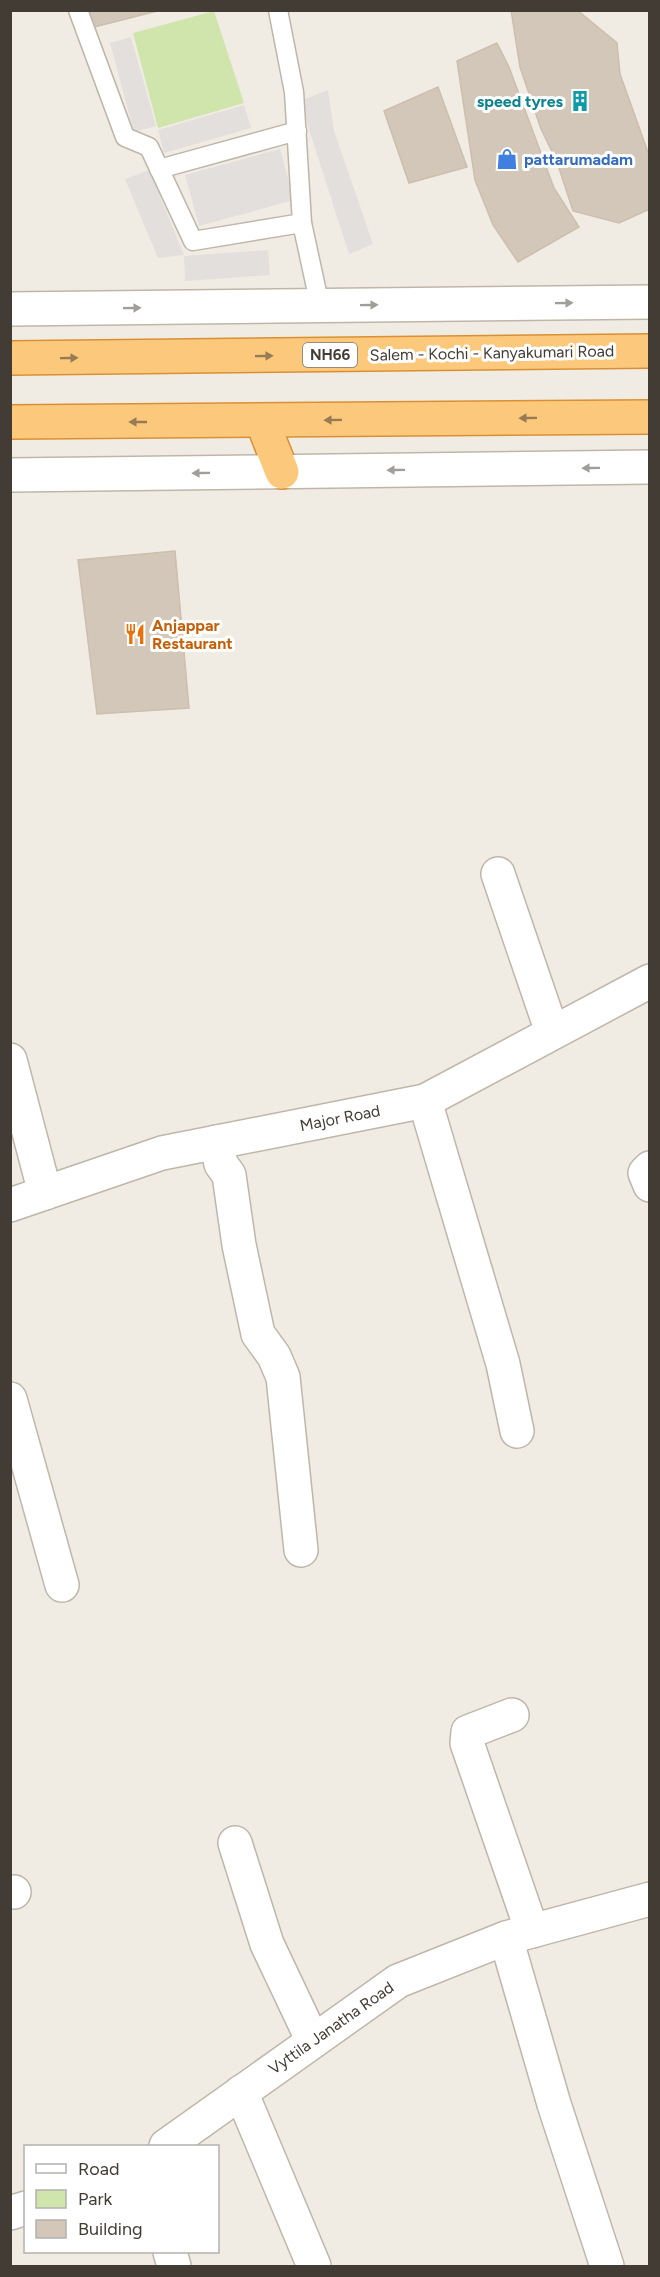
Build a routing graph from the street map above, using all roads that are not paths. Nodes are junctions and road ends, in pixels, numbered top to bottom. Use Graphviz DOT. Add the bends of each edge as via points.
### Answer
graph roads {
  1 [pos="78,10"];
  2 [pos="278,10"];
  3 [pos="297,131"];
  4 [pos="159,169"];
  5 [pos="302,223"];
  6 [pos="650,302"];
  7 [pos="320,306"];
  8 [pos="10,309"];
  9 [pos="650,351"];
  10 [pos="10,358"];
  11 [pos="650,417"];
  12 [pos="262,421"];
  13 [pos="10,422"];
  14 [pos="650,467"];
  15 [pos="282,472"];
  16 [pos="10,475"];
  17 [pos="498,874"];
  18 [pos="650,981"];
  19 [pos="552,1032"];
  20 [pos="10,1060"];
  21 [pos="425,1101"];
  22 [pos="216,1142"];
  23 [pos="650,1168"];
  24 [pos="650,1185"];
  25 [pos="45,1193"];
  26 [pos="10,1205"];
  27 [pos="10,1399"];
  28 [pos="517,1431"];
  29 [pos="301,1550"];
  30 [pos="62,1585"];
  31 [pos="512,1715"];
  32 [pos="235,1843"];
  33 [pos="650,1899"];
  34 [pos="519,1934"];
  35 [pos="313,2041"];
  36 [pos="241,2092"];
  37 [pos="166,2145"];
  38 [pos="314,2266"];
  39 [pos="607,2266"];
  1 -- 4 [label="lane" via="125,137 149,147"];
  2 -- 3 [label="lane" via="294,92"];
  3 -- 4 [label="lane"];
  3 -- 5 [label="lane"];
  4 -- 5 [label="lane" via="192,241"];
  5 -- 7 [label="lane"];
  7 -- 6 [label="street, one-way"];
  8 -- 7 [label="street, one-way"];
  10 -- 9 [label="highway, Salem - Kochi - Kanyakumari Road / NH66, one-way"];
  11 -- 12 [label="highway, one-way"];
  12 -- 13 [label="highway, one-way"];
  12 -- 15 [label="highway"];
  14 -- 15 [label="street, one-way"];
  15 -- 16 [label="street, one-way"];
  17 -- 19 [label="street"];
  18 -- 19 [label="street, Major Road"];
  19 -- 21 [label="street, Major Road"];
  20 -- 25 [label="street"];
  21 -- 22 [label="street, Major Road"];
  21 -- 28 [label="street" via="503,1364"];
  22 -- 25 [label="street, Major Road" via="162,1153"];
  22 -- 29 [label="street" via="221,1164 229,1175 258,1334 283,1377"];
  23 -- 24 [label="street" via="645,1173"];
  25 -- 26 [label="street, Major Road"];
  27 -- 30 [label="street"];
  31 -- 34 [label="street" via="468,1732 467,1743"];
  32 -- 35 [label="street" via="267,1944"];
  33 -- 34 [label="street, Vyttila Janatha Road"];
  34 -- 35 [label="street, Vyttila Janatha Road" via="398,1981"];
  34 -- 39 [label="street" via="554,2104"];
  35 -- 36 [label="street, Vyttila Janatha Road"];
  36 -- 37 [label="street, Vyttila Janatha Road"];
  36 -- 38 [label="street"];
}
